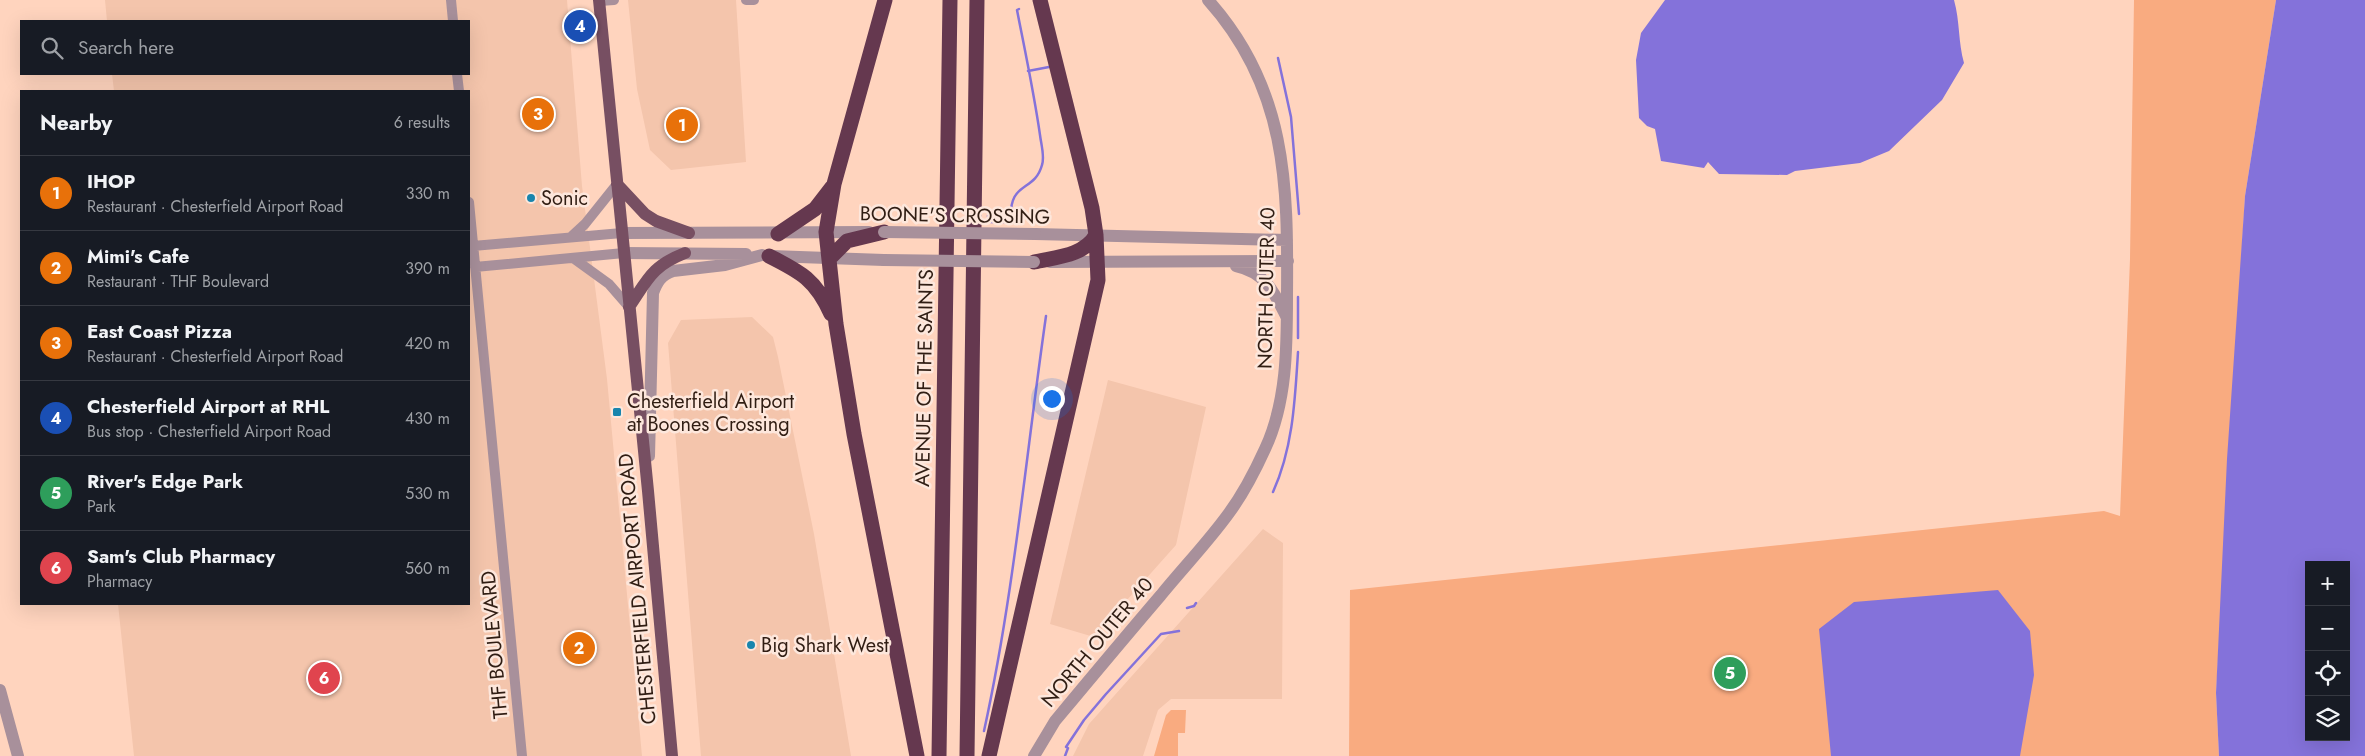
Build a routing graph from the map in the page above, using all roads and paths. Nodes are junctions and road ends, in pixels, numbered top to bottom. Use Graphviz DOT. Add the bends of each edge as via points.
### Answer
graph roads {
  1 [pos="451,0"];
  2 [pos="614,0"];
  3 [pos="746,0"];
  4 [pos="754,0"];
  5 [pos="885,0"];
  6 [pos="950,0"];
  7 [pos="977,0"];
  8 [pos="1040,0"];
  9 [pos="1208,0"];
  10 [pos="599,1"];
  11 [pos="452,20"];
  12 [pos="457,75"];
  13 [pos="459,90"];
  14 [pos="617,184"];
  15 [pos="834,184"];
  16 [pos="470,213"];
  17 [pos="826,232"];
  18 [pos="884,232"];
  19 [pos="622,233"];
  20 [pos="689,233"];
  21 [pos="778,234"];
  22 [pos="1096,235"];
  23 [pos="572,236"];
  24 [pos="1287,240"];
  25 [pos="473,246"];
  26 [pos="624,253"];
  27 [pos="685,253"];
  28 [pos="765,256"];
  29 [pos="573,258"];
  30 [pos="829,259"];
  31 [pos="1288,261"];
  32 [pos="1034,262"];
  33 [pos="1219,262"];
  34 [pos="1098,263"];
  35 [pos="475,267"];
  36 [pos="629,307"];
  37 [pos="1287,318"];
  38 [pos="836,324"];
  39 [pos="648,491"];
  40 [pos="0,690"];
  41 [pos="18,756"];
  42 [pos="522,756"];
  43 [pos="672,756"];
  44 [pos="917,756"];
  45 [pos="939,756"];
  46 [pos="966,756"];
  47 [pos="989,756"];
  48 [pos="1034,756"];
  1 -- 11 [label="street"];
  2 -- 10 [label="street"];
  3 -- 4 [label="street"];
  5 -- 15 [label="highway"];
  6 -- 45 [label="highway, AVENUE OF THE SAINTS"];
  7 -- 46 [label="highway"];
  8 -- 22 [label="highway"];
  9 -- 24 [label="street, NORTH OUTER 40" via="1237,38 1266,96 1283,161"];
  10 -- 14 [label="main road, CHESTERFIELD AIRPORT ROAD"];
  12 -- 13 [label="street"];
  14 -- 19 [label="main road, CHESTERFIELD AIRPORT ROAD"];
  14 -- 20 [label="main road" via="645,214"];
  14 -- 23 [label="street" via="586,224"];
  15 -- 17 [label="highway"];
  15 -- 21 [label="highway" via="815,208"];
  16 -- 25 [label="street, THF BOULEVARD"];
  17 -- 18 [label="street, BOONE'S CROSSING"];
  17 -- 21 [label="street, BOONE'S CROSSING"];
  17 -- 30 [label="highway"];
  18 -- 22 [label="street, BOONE'S CROSSING, bridge"];
  18 -- 30 [label="highway" via="847,241"];
  19 -- 20 [label="street, BOONE'S CROSSING"];
  19 -- 23 [label="street"];
  19 -- 26 [label="main road, CHESTERFIELD AIRPORT ROAD"];
  20 -- 21 [label="street, BOONE'S CROSSING"];
  22 -- 24 [label="street, BOONE'S CROSSING"];
  22 -- 32 [label="highway" via="1087,248 1079,252"];
  22 -- 34 [label="highway"];
  23 -- 25 [label="street"];
  24 -- 31 [label="street, NORTH OUTER 40"];
  25 -- 35 [label="street, THF BOULEVARD"];
  26 -- 27 [label="street"];
  26 -- 29 [label="street"];
  26 -- 36 [label="main road, CHESTERFIELD AIRPORT ROAD"];
  27 -- 28 [label="street"];
  27 -- 36 [label="main road" via="665,261 652,271"];
  28 -- 30 [label="street"];
  28 -- 38 [label="highway" via="801,272 812,282 823,296"];
  28 -- 39 [label="street" via="674,271 656,283 653,293"];
  29 -- 35 [label="street"];
  29 -- 36 [label="street" via="609,284"];
  30 -- 32 [label="street, bridge"];
  30 -- 38 [label="highway"];
  31 -- 33 [label="street"];
  31 -- 37 [label="street, NORTH OUTER 40"];
  32 -- 34 [label="street"];
  33 -- 34 [label="street"];
  33 -- 37 [label="street" via="1247,268 1265,280"];
  34 -- 47 [label="highway" via="1096,288"];
  35 -- 42 [label="street, THF BOULEVARD"];
  36 -- 39 [label="main road, CHESTERFIELD AIRPORT ROAD"];
  37 -- 48 [label="street, NORTH OUTER 40" via="1288,345 1283,383 1266,447 1230,512 1055,721"];
  38 -- 44 [label="highway" via="854,434"];
  39 -- 43 [label="main road, CHESTERFIELD AIRPORT ROAD"];
  40 -- 41 [label="street"];
}
